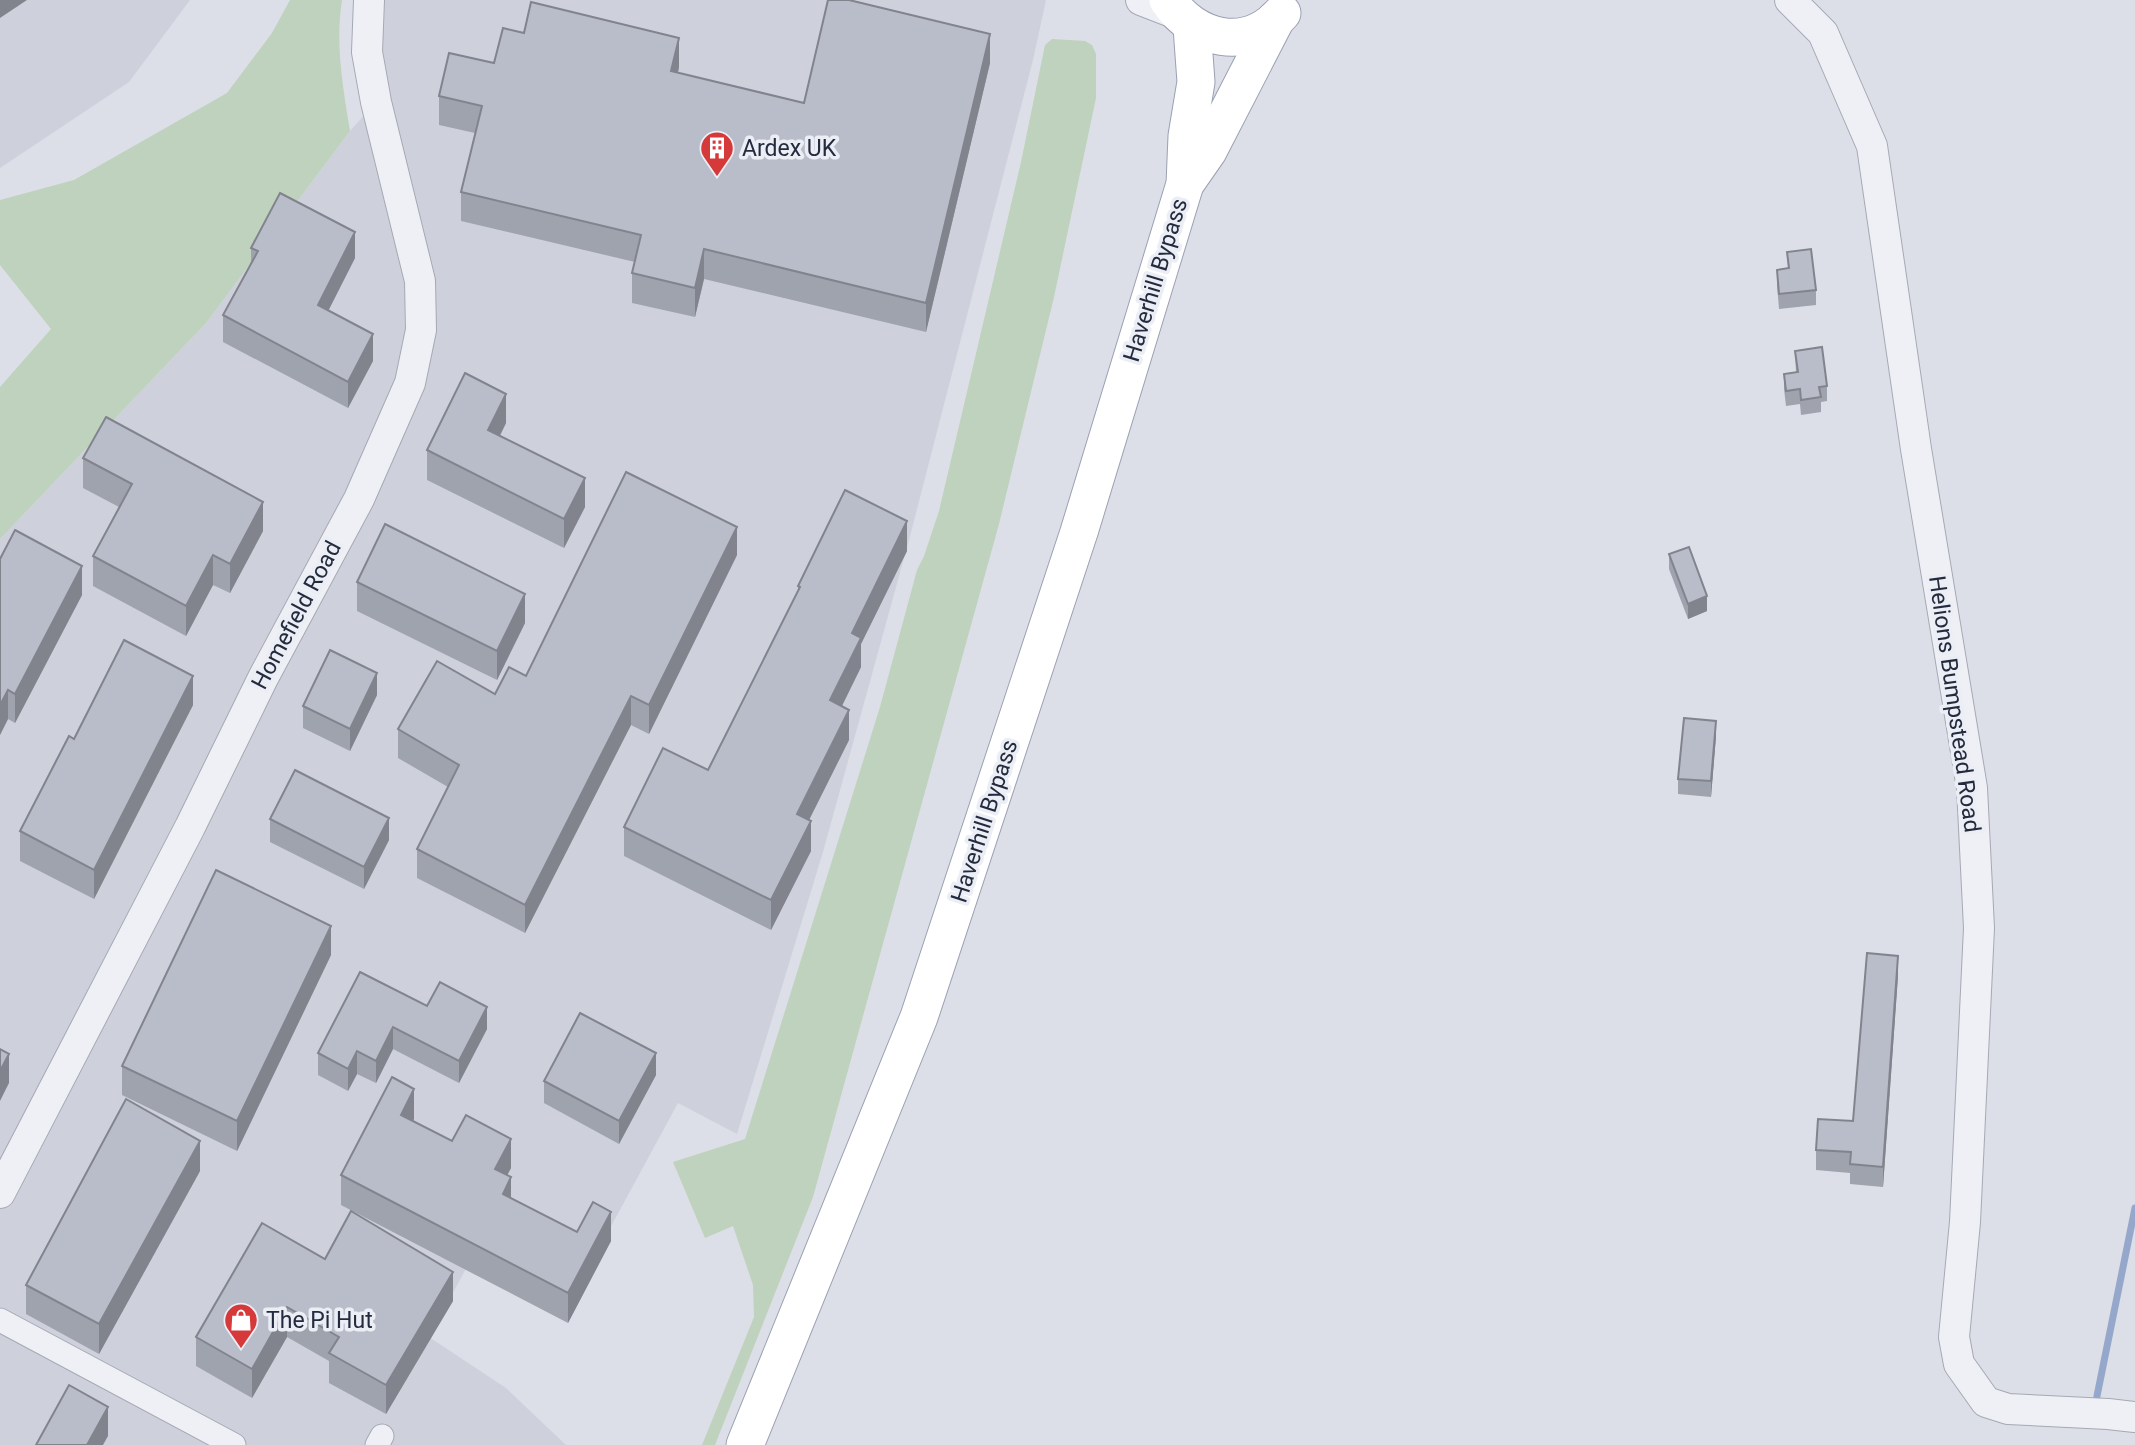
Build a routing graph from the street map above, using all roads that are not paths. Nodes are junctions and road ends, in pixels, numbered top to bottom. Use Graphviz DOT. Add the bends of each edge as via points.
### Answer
graph roads {
  1 [pos="369,0"];
  2 [pos="1141,0"];
  3 [pos="1790,0"];
  4 [pos="1283,10"];
  5 [pos="1179,13"];
  6 [pos="1185,184"];
  7 [pos="0,1193"];
  8 [pos="0,1320"];
  9 [pos="2135,1418"];
  10 [pos="234,1445"];
  11 [pos="745,1445"];
  1 -- 7 [label="street, Homefield Road" via="367,52 376,102 420,281 421,330 410,383 359,499"];
  2 -- 5 [label="street"];
  3 -- 9 [label="street, Helions Bumpstead Road" via="1823,33 1872,146 1972,788 1979,928 1965,1222 1954,1337 1959,1364 1986,1402 2008,1409"];
  4 -- 5 [label="main road" via="1258,32 1235,37 1213,36"];
  4 -- 6 [label="main road, Haverhill Bypass"];
  5 -- 6 [label="main road, Haverhill Bypass" via="1196,82 1186,136"];
  6 -- 11 [label="main road, Haverhill Bypass" via="1079,532 919,1017"];
  8 -- 10 [label="street"];
}
